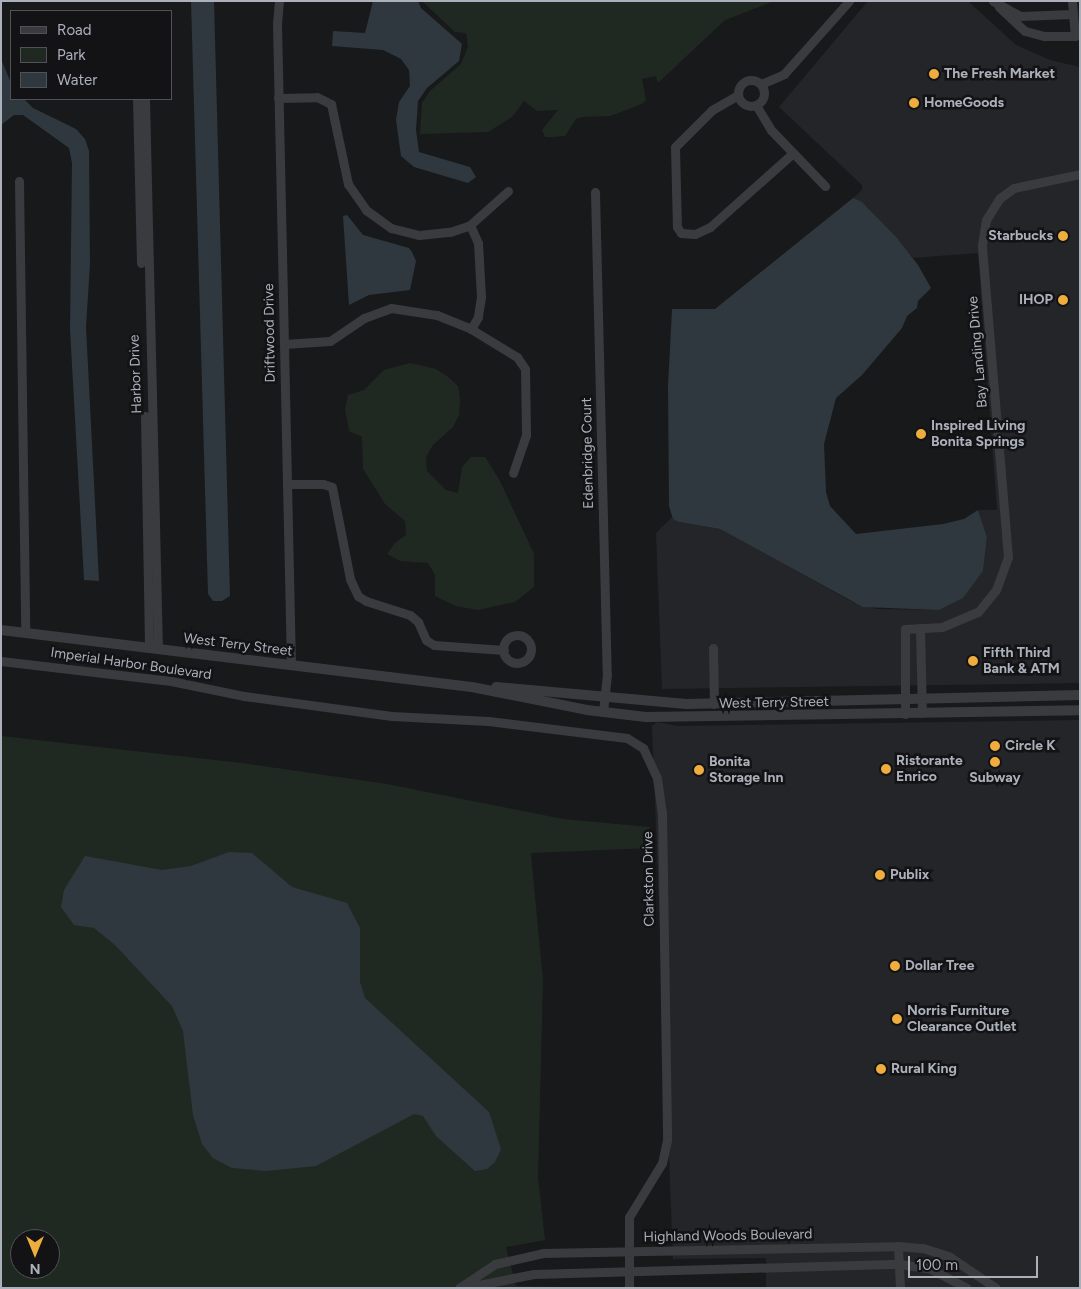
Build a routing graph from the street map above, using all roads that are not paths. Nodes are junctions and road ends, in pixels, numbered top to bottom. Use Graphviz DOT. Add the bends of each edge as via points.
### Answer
graph roads {
  1 [pos="279,1"];
  2 [pos="848,1"];
  3 [pos="1072,1"];
  4 [pos="996,4"];
  5 [pos="1072,14"];
  6 [pos="761,84"];
  7 [pos="738,95"];
  8 [pos="278,98"];
  9 [pos="137,100"];
  10 [pos="145,100"];
  11 [pos="756,105"];
  12 [pos="793,153"];
  13 [pos="1080,174"];
  14 [pos="19,182"];
  15 [pos="825,186"];
  16 [pos="508,191"];
  17 [pos="595,192"];
  18 [pos="470,225"];
  19 [pos="471,329"];
  20 [pos="284,344"];
  21 [pos="513,473"];
  22 [pos="288,484"];
  23 [pos="920,628"];
  24 [pos="1,630"];
  25 [pos="25,632"];
  26 [pos="713,648"];
  27 [pos="153,649"];
  28 [pos="504,650"];
  29 [pos="1,661"];
  30 [pos="291,665"];
  31 [pos="472,687"];
  32 [pos="1080,695"];
  33 [pos="604,698"];
  34 [pos="921,698"];
  35 [pos="905,699"];
  36 [pos="714,704"];
  37 [pos="1080,710"];
  38 [pos="363,712"];
  39 [pos="603,712"];
  40 [pos="922,713"];
  41 [pos="906,714"];
  42 [pos="898,1246"];
  43 [pos="628,1251"];
  44 [pos="900,1264"];
  45 [pos="628,1272"];
  46 [pos="459,1288"];
  47 [pos="463,1288"];
  48 [pos="629,1288"];
  49 [pos="900,1288"];
  50 [pos="966,1288"];
  51 [pos="996,1288"];
  1 -- 8 [label="street, Driftwood Drive"];
  2 -- 6 [label="street" via="784,74"];
  3 -- 5 [label="street"];
  4 -- 5 [label="street" via="1026,16"];
  4 -- 5 [label="street" via="1025,31 1044,36 1074,36"];
  6 -- 7 [label="street" via="753,79 745,81 738,87"];
  6 -- 11 [label="street" via="764,96"];
  7 -- 11 [label="street" via="744,104"];
  7 -- 12 [label="street" via="712,110 675,147 677,227 681,233 695,234 710,227"];
  8 -- 18 [label="street" via="317,98 331,104 348,184 359,202 382,223 409,234 429,235"];
  8 -- 20 [label="street, Driftwood Drive"];
  9 -- 27 [label="street, Harbor Drive"];
  10 -- 27 [label="street, Harbor Drive"];
  11 -- 12 [label="street" via="771,130"];
  12 -- 15 [label="street"];
  13 -- 23 [label="street, Bay Landing Drive" via="1014,188 1000,198 986,220 982,245 1008,557 996,590 978,612 953,624"];
  14 -- 25 [label="street"];
  16 -- 18 [label="street"];
  17 -- 33 [label="street, Edenbridge Court" via="607,674"];
  18 -- 19 [label="street" via="478,243 481,297 478,317"];
  19 -- 20 [label="street" via="437,315 391,308 364,318 330,341"];
  19 -- 21 [label="street" via="517,357 525,369 526,435"];
  20 -- 22 [label="street, Driftwood Drive"];
  22 -- 28 [label="street" via="332,487 350,579 358,596 366,602 410,615 418,622 426,640 434,645"];
  22 -- 30 [label="street, Driftwood Drive"];
  23 -- 34 [label="street"];
  23 -- 35 [label="street, Bay Landing Drive" via="905,629"];
  24 -- 25 [label="street, West Terry Street"];
  25 -- 27 [label="street, West Terry Street"];
  26 -- 36 [label="street"];
  27 -- 30 [label="street, West Terry Street"];
  29 -- 38 [label="street, Imperial Harbor Boulevard" via="172,681"];
  30 -- 31 [label="street, West Terry Street"];
  31 -- 33 [label="street, West Terry Street"];
  31 -- 39 [label="street, West Terry Street"];
  32 -- 34 [label="street, West Terry Street"];
  33 -- 36 [label="street, West Terry Street"];
  33 -- 39 [label="street, Edenbridge Court"];
  34 -- 35 [label="street, West Terry Street"];
  34 -- 40 [label="street"];
  35 -- 36 [label="street, West Terry Street"];
  35 -- 41 [label="street, Bay Landing Drive"];
  37 -- 40 [label="street, West Terry Street"];
  38 -- 43 [label="street, Clarkston Drive" via="488,721 627,738 636,741 648,756 657,778 662,812 667,1140 662,1163 631,1212 627,1229"];
  39 -- 41 [label="street, West Terry Street" via="714,718"];
  40 -- 41 [label="street, West Terry Street"];
  42 -- 43 [label="street, Highland Woods Boulevard"];
  42 -- 44 [label="street"];
  42 -- 51 [label="street, Highland Woods Boulevard" via="923,1248 950,1257"];
  43 -- 45 [label="street, Clarkston Drive"];
  43 -- 46 [label="street, Highland Woods Boulevard" via="520,1256 495,1264"];
  44 -- 45 [label="street"];
  44 -- 49 [label="street"];
  44 -- 50 [label="street" via="931,1270"];
  45 -- 47 [label="street" via="534,1274"];
  45 -- 48 [label="street, Clarkston Drive"];
}
